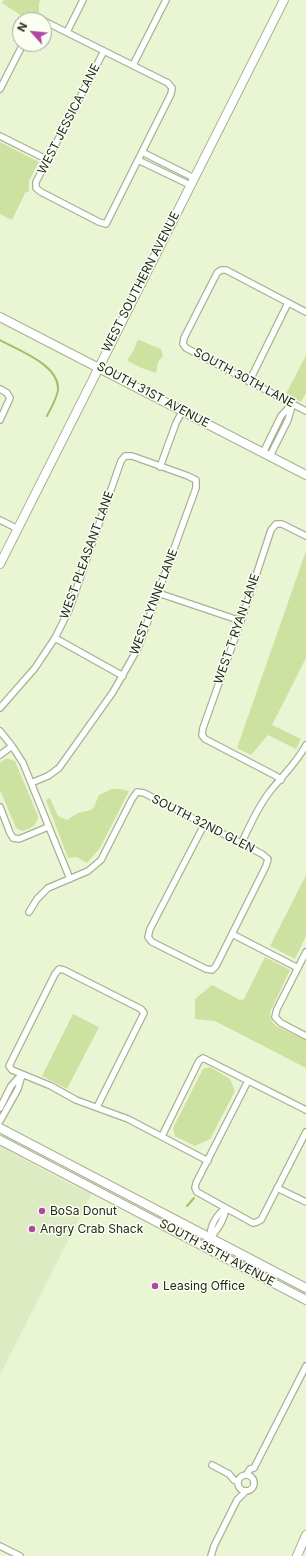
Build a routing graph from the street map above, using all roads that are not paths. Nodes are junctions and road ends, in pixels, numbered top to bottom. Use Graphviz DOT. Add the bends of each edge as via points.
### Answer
graph roads {
  1 [pos="83,0"];
  2 [pos="166,0"];
  3 [pos="284,0"];
  4 [pos="52,25"];
  5 [pos="67,32"];
  6 [pos="104,51"];
  7 [pos="19,52"];
  8 [pos="133,65"];
  9 [pos="0,89"];
  10 [pos="0,136"];
  11 [pos="142,152"];
  12 [pos="48,160"];
  13 [pos="138,160"];
  14 [pos="192,182"];
  15 [pos="288,303"];
  16 [pos="306,312"];
  17 [pos="0,317"];
  18 [pos="99,366"];
  19 [pos="249,382"];
  20 [pos="0,388"];
  21 [pos="292,404"];
  22 [pos="183,410"];
  23 [pos="306,411"];
  24 [pos="0,420"];
  25 [pos="276,426"];
  26 [pos="284,429"];
  27 [pos="267,455"];
  28 [pos="160,466"];
  29 [pos="306,475"];
  30 [pos="0,520"];
  31 [pos="18,529"];
  32 [pos="306,536"];
  33 [pos="0,564"];
  34 [pos="158,593"];
  35 [pos="241,621"];
  36 [pos="55,638"];
  37 [pos="123,676"];
  38 [pos="0,708"];
  39 [pos="0,732"];
  40 [pos="306,745"];
  41 [pos="12,746"];
  42 [pos="0,755"];
  43 [pos="281,780"];
  44 [pos="31,783"];
  45 [pos="0,807"];
  46 [pos="204,825"];
  47 [pos="48,827"];
  48 [pos="241,844"];
  49 [pos="70,879"];
  50 [pos="29,912"];
  51 [pos="232,934"];
  52 [pos="306,952"];
  53 [pos="298,968"];
  54 [pos="306,1036"];
  55 [pos="22,1074"];
  56 [pos="248,1082"];
  57 [pos="4,1101"];
  58 [pos="10,1105"];
  59 [pos="0,1108"];
  60 [pos="97,1108"];
  61 [pos="306,1110"];
  62 [pos="0,1121"];
  63 [pos="0,1128"];
  64 [pos="306,1132"];
  65 [pos="162,1136"];
  66 [pos="0,1140"];
  67 [pos="208,1161"];
  68 [pos="277,1188"];
  69 [pos="306,1202"];
  70 [pos="226,1208"];
  71 [pos="210,1238"];
  72 [pos="205,1247"];
  73 [pos="306,1288"];
  74 [pos="306,1300"];
  75 [pos="306,1366"];
  76 [pos="212,1465"];
  77 [pos="229,1474"];
  78 [pos="247,1476"];
  79 [pos="238,1485"];
  80 [pos="246,1491"];
  81 [pos="237,1500"];
  82 [pos="306,1534"];
  83 [pos="0,1546"];
  84 [pos="301,1552"];
  85 [pos="20,1556"];
  86 [pos="211,1556"];
  1 -- 5 [label="street"];
  2 -- 8 [label="street"];
  3 -- 14 [label="main road, WEST SOUTHERN AVENUE"];
  4 -- 5 [label="street"];
  5 -- 6 [label="street"];
  6 -- 8 [label="street"];
  6 -- 12 [label="street, WEST JESSICA LANE"];
  7 -- 9 [label="street"];
  8 -- 11 [label="street" via="168,83 172,88"];
  10 -- 12 [label="street"];
  11 -- 13 [label="street"];
  11 -- 14 [label="street"];
  12 -- 13 [label="street, WEST JESSICA LANE" via="36,182 36,188 106,224"];
  13 -- 14 [label="street"];
  14 -- 18 [label="main road, WEST SOUTHERN AVENUE"];
  15 -- 16 [label="street"];
  15 -- 19 [label="street"];
  15 -- 19 [label="street, SOUTH 30TH LANE" via="226,270 221,270 217,273 184,338 183,344 186,348"];
  17 -- 18 [label="main road, SOUTH 31ST AVENUE"];
  18 -- 22 [label="main road, SOUTH 31ST AVENUE"];
  18 -- 31 [label="main road, WEST SOUTHERN AVENUE"];
  19 -- 21 [label="street, SOUTH 30TH LANE"];
  20 -- 24 [label="street" via="9,395 9,402"];
  21 -- 23 [label="street, SOUTH 30TH LANE"];
  21 -- 25 [label="street"];
  21 -- 26 [label="street"];
  22 -- 27 [label="main road, SOUTH 31ST AVENUE"];
  22 -- 28 [label="street"];
  25 -- 26 [label="street"];
  25 -- 27 [label="street"];
  26 -- 27 [label="street"];
  27 -- 29 [label="main road, SOUTH 31ST AVENUE"];
  28 -- 34 [label="street, WEST LYNNE LANE" via="196,480 196,488"];
  28 -- 36 [label="street, WEST PLEASANT LANE" via="132,456 125,456 121,461 69,610"];
  30 -- 31 [label="street"];
  31 -- 33 [label="main road, WEST SOUTHERN AVENUE"];
  32 -- 35 [label="street, WEST T RYAN LANE" via="282,524 276,524 271,530"];
  34 -- 35 [label="street"];
  34 -- 37 [label="street, WEST LYNNE LANE" via="138,648"];
  35 -- 43 [label="street, WEST T RYAN LANE" via="202,734 205,739"];
  36 -- 37 [label="street"];
  36 -- 38 [label="street, WEST PLEASANT LANE" via="35,668"];
  37 -- 44 [label="street, WEST LYNNE LANE" via="59,768"];
  39 -- 41 [label="street"];
  40 -- 43 [label="street"];
  41 -- 42 [label="street"];
  41 -- 44 [label="street"];
  43 -- 48 [label="street" via="259,808"];
  44 -- 47 [label="street"];
  45 -- 47 [label="street" via="13,838 19,839"];
  46 -- 48 [label="street, SOUTH 32ND GLEN"];
  46 -- 49 [label="street, SOUTH 32ND GLEN" via="144,793 137,792 101,860 88,871"];
  46 -- 51 [label="street" via="150,929 148,938 212,970"];
  47 -- 49 [label="street"];
  48 -- 51 [label="street, SOUTH 32ND GLEN" via="268,859"];
  49 -- 50 [label="street" via="48,888"];
  51 -- 53 [label="street"];
  52 -- 53 [label="street"];
  53 -- 54 [label="street" via="275,1017"];
  55 -- 57 [label="street" via="11,1086"];
  55 -- 58 [label="street"];
  55 -- 60 [label="street"];
  55 -- 60 [label="street" via="9,1066 55,974 59,969 64,970 144,1013"];
  56 -- 61 [label="street"];
  56 -- 65 [label="street" via="203,1058 199,1061"];
  56 -- 67 [label="street"];
  57 -- 58 [label="street"];
  57 -- 59 [label="street"];
  58 -- 62 [label="street"];
  60 -- 65 [label="street" via="128,1119"];
  63 -- 71 [label="main road, SOUTH 35TH AVENUE"];
  64 -- 68 [label="street"];
  65 -- 67 [label="street"];
  66 -- 72 [label="main road, SOUTH 35TH AVENUE"];
  67 -- 70 [label="street" via="195,1188 197,1192"];
  68 -- 69 [label="street"];
  68 -- 70 [label="street" via="261,1220 257,1222 253,1223"];
  70 -- 71 [label="street" via="219,1213 210,1231"];
  71 -- 72 [label="street"];
  71 -- 73 [label="main road, SOUTH 35TH AVENUE"];
  72 -- 74 [label="main road, SOUTH 35TH AVENUE"];
  75 -- 78 [label="street" via="254,1468 250,1469"];
  76 -- 77 [label="street"];
  77 -- 78 [label="street"];
  77 -- 79 [label="street"];
  78 -- 79 [label="street"];
  78 -- 80 [label="street" via="254,1485 251,1490"];
  79 -- 80 [label="street"];
  79 -- 81 [label="street"];
  80 -- 81 [label="street"];
  81 -- 86 [label="street"];
  82 -- 84 [label="main road"];
  83 -- 85 [label="street"];
}
